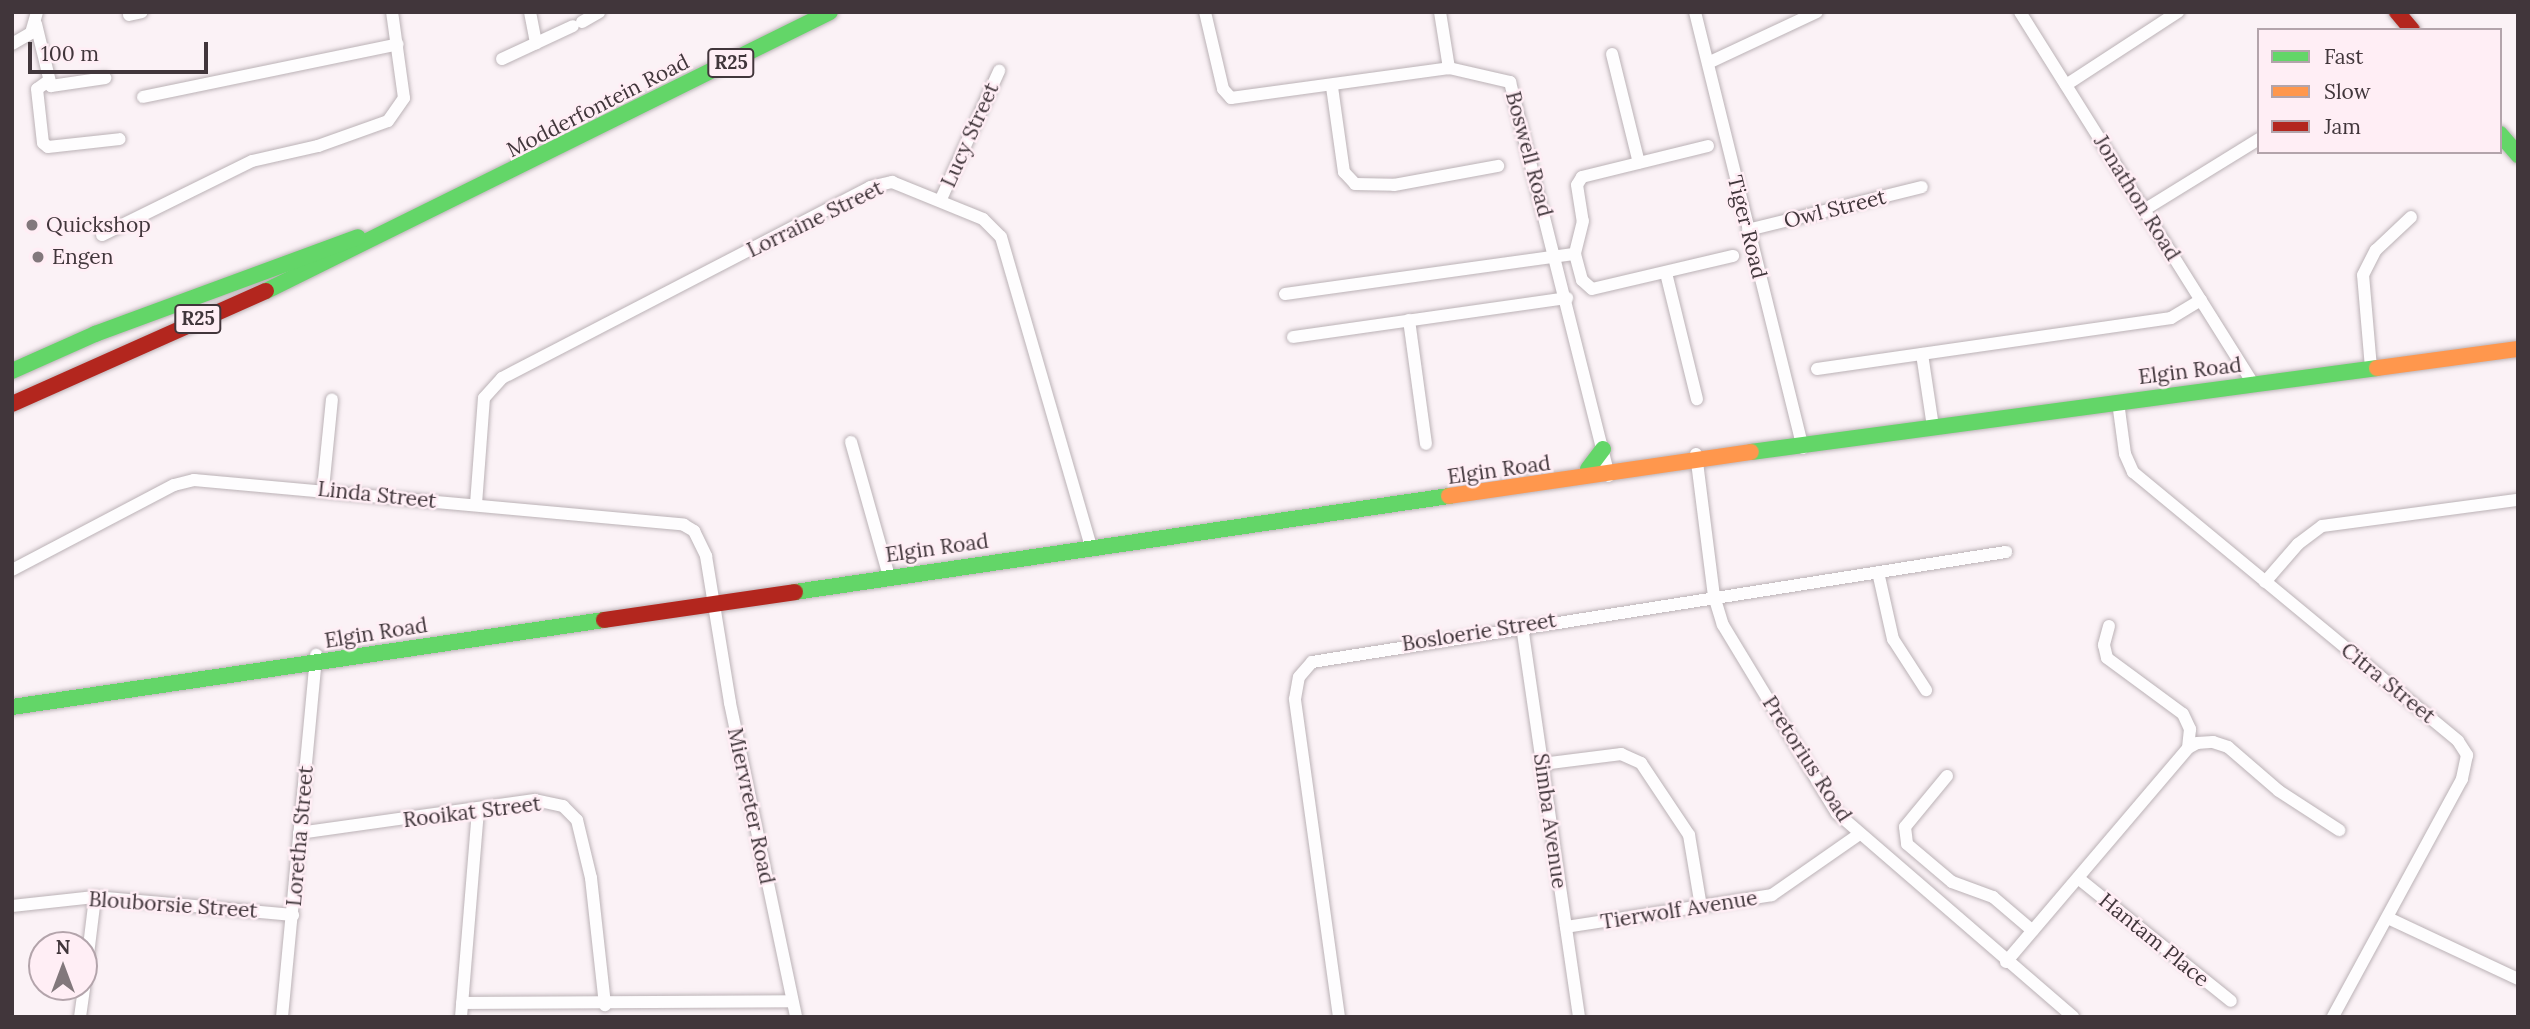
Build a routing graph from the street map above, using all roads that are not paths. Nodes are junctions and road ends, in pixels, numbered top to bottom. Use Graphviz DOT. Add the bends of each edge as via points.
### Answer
graph roads {
  1 [pos="391,12"];
  2 [pos="530,12"];
  3 [pos="599,12"];
  4 [pos="830,12"];
  5 [pos="1205,12"];
  6 [pos="1440,12"];
  7 [pos="1695,12"];
  8 [pos="1817,12"];
  9 [pos="2020,12"];
  10 [pos="2178,12"];
  11 [pos="2397,12"];
  12 [pos="35,23"];
  13 [pos="2410,28"];
  14 [pos="536,43"];
  15 [pos="12,44"];
  16 [pos="398,44"];
  17 [pos="1612,54"];
  18 [pos="502,59"];
  19 [pos="1707,63"];
  20 [pos="1449,68"];
  21 [pos="999,71"];
  22 [pos="105,78"];
  23 [pos="47,82"];
  24 [pos="2066,85"];
  25 [pos="1332,87"];
  26 [pos="143,97"];
  27 [pos="2502,136"];
  28 [pos="120,139"];
  29 [pos="2257,140"];
  30 [pos="1708,146"];
  31 [pos="2518,155"];
  32 [pos="1639,163"];
  33 [pos="1498,166"];
  34 [pos="1922,187"];
  35 [pos="941,199"];
  36 [pos="2144,210"];
  37 [pos="2411,217"];
  38 [pos="1748,230"];
  39 [pos="383,233"];
  40 [pos="102,235"];
  41 [pos="1575,254"];
  42 [pos="1733,256"];
  43 [pos="1556,257"];
  44 [pos="1666,273"];
  45 [pos="1285,294"];
  46 [pos="1567,298"];
  47 [pos="2201,300"];
  48 [pos="1409,320"];
  49 [pos="1293,337"];
  50 [pos="2518,349"];
  51 [pos="1923,354"];
  52 [pos="2371,368"];
  53 [pos="1817,369"];
  54 [pos="12,371"];
  55 [pos="2253,384"];
  56 [pos="332,399"];
  57 [pos="1697,399"];
  58 [pos="2118,402"];
  59 [pos="12,404"];
  60 [pos="1933,427"];
  61 [pos="851,442"];
  62 [pos="1426,444"];
  63 [pos="1802,444"];
  64 [pos="1603,449"];
  65 [pos="1697,458"];
  66 [pos="1588,470"];
  67 [pos="1608,471"];
  68 [pos="323,489"];
  69 [pos="2518,500"];
  70 [pos="476,504"];
  71 [pos="1090,544"];
  72 [pos="2006,552"];
  73 [pos="12,570"];
  74 [pos="888,572"];
  75 [pos="1878,572"];
  76 [pos="2265,582"];
  77 [pos="1714,596"];
  78 [pos="711,599"];
  79 [pos="1522,626"];
  80 [pos="2109,626"];
  81 [pos="316,660"];
  82 [pos="1926,690"];
  83 [pos="12,698"];
  84 [pos="12,707"];
  85 [pos="2188,748"];
  86 [pos="1542,764"];
  87 [pos="1947,776"];
  88 [pos="478,809"];
  89 [pos="2339,830"];
  90 [pos="299,833"];
  91 [pos="1858,835"];
  92 [pos="2078,878"];
  93 [pos="95,897"];
  94 [pos="12,906"];
  95 [pos="1700,907"];
  96 [pos="293,915"];
  97 [pos="2388,918"];
  98 [pos="1566,927"];
  99 [pos="91,931"];
  100 [pos="2033,931"];
  101 [pos="2006,962"];
  102 [pos="2518,979"];
  103 [pos="792,1001"];
  104 [pos="2231,1001"];
  105 [pos="605,1005"];
  106 [pos="462,1010"];
  107 [pos="282,1017"];
  108 [pos="796,1017"];
  109 [pos="1339,1017"];
  110 [pos="1579,1017"];
  111 [pos="2073,1017"];
  112 [pos="2333,1017"];
  1 -- 16 [label="street"];
  2 -- 14 [label="street"];
  3 -- 14 [label="street"];
  4 -- 39 [label="street, Modderfontein Road / R25" via="583,139"];
  5 -- 25 [label="street, Boswell Road" via="1226,95 1245,98"];
  6 -- 20 [label="street"];
  7 -- 19 [label="street, Tiger Road"];
  8 -- 19 [label="street"];
  9 -- 24 [label="street, Jonathon Road"];
  10 -- 24 [label="street"];
  11 -- 13 [label="street"];
  12 -- 15 [label="street"];
  12 -- 23 [label="street"];
  14 -- 18 [label="street"];
  16 -- 26 [label="street"];
  16 -- 40 [label="street" via="404,98 399,111 371,129 252,161"];
  17 -- 32 [label="street"];
  19 -- 38 [label="street, Tiger Road"];
  20 -- 25 [label="street, Boswell Road"];
  20 -- 43 [label="street, Boswell Road" via="1503,78 1513,87"];
  21 -- 35 [label="street, Lucy Street"];
  22 -- 23 [label="street" via="57,86"];
  23 -- 28 [label="street" via="37,89 43,143 54,146"];
  24 -- 36 [label="street, Jonathon Road"];
  25 -- 33 [label="street" via="1344,172 1356,184 1394,185"];
  27 -- 31 [label="street"];
  29 -- 36 [label="street"];
  30 -- 32 [label="street"];
  32 -- 41 [label="street" via="1579,180 1583,221"];
  34 -- 38 [label="street, Owl Street"];
  35 -- 70 [label="street, Lorraine Street" via="892,182 870,187 502,378 484,398"];
  35 -- 71 [label="street, Lorraine Street" via="983,219 1001,237"];
  36 -- 47 [label="street, Jonathon Road"];
  37 -- 52 [label="street" via="2376,250 2365,268"];
  38 -- 63 [label="street, Tiger Road"];
  39 -- 54 [label="street, Modderfontein Road / R25" via="359,237 147,314"];
  39 -- 59 [label="street, Modderfontein Road / R25" via="343,256"];
  41 -- 43 [label="street"];
  41 -- 44 [label="street" via="1588,289"];
  42 -- 44 [label="street"];
  43 -- 45 [label="street"];
  43 -- 46 [label="street, Boswell Road"];
  44 -- 57 [label="street"];
  46 -- 48 [label="street"];
  46 -- 64 [label="street, Boswell Road"];
  47 -- 51 [label="street" via="2171,318"];
  47 -- 55 [label="street, Jonathon Road"];
  48 -- 49 [label="street"];
  48 -- 62 [label="street"];
  50 -- 52 [label="street, Elgin Road"];
  51 -- 53 [label="street"];
  51 -- 60 [label="street"];
  52 -- 55 [label="street, Elgin Road"];
  55 -- 58 [label="street, Elgin Road"];
  56 -- 68 [label="street"];
  58 -- 60 [label="street, Elgin Road"];
  58 -- 76 [label="street, Citra Street" via="2125,454 2133,472"];
  60 -- 63 [label="street, Elgin Road"];
  61 -- 74 [label="street"];
  63 -- 65 [label="street, Elgin Road"];
  64 -- 66 [label="street"];
  64 -- 67 [label="street, Boswell Road"];
  65 -- 67 [label="street, Elgin Road"];
  65 -- 77 [label="street, Pretorius Road"];
  66 -- 67 [label="street, Elgin Road"];
  66 -- 71 [label="street, Elgin Road"];
  67 -- 71 [label="street, Elgin Road"];
  68 -- 70 [label="street, Linda Street"];
  68 -- 73 [label="street, Linda Street" via="184,481"];
  69 -- 76 [label="street" via="2322,526 2298,544"];
  70 -- 78 [label="street, Linda Street" via="684,525 701,541"];
  71 -- 74 [label="street, Elgin Road"];
  72 -- 75 [label="street, Bosloerie Street"];
  74 -- 78 [label="street, Elgin Road"];
  75 -- 77 [label="street, Bosloerie Street"];
  75 -- 82 [label="street" via="1893,639"];
  76 -- 97 [label="street, Citra Street" via="2465,748 2468,763 2462,779"];
  77 -- 79 [label="street, Bosloerie Street"];
  77 -- 91 [label="street, Pretorius Road" via="1729,637 1838,813"];
  78 -- 81 [label="street, Elgin Road"];
  78 -- 103 [label="street, Miervreter Road"];
  79 -- 86 [label="street, Simba Avenue"];
  79 -- 109 [label="street, Bosloerie Street" via="1325,657 1312,662 1299,677 1295,699"];
  80 -- 85 [label="street" via="2104,645 2107,658 2183,714 2190,729"];
  81 -- 83 [label="street, Elgin Road"];
  81 -- 84 [label="street, Elgin Road"];
  81 -- 90 [label="street, Loretha Street"];
  85 -- 89 [label="street" via="2213,742 2228,747 2279,791"];
  85 -- 92 [label="street"];
  86 -- 95 [label="street" via="1620,754 1641,763 1689,835"];
  86 -- 98 [label="street, Simba Avenue"];
  87 -- 100 [label="street" via="1905,827 1907,844 1952,882 1989,895"];
  88 -- 90 [label="street, Rooikat Street"];
  88 -- 105 [label="street, Rooikat Street" via="535,800 563,806 577,820 596,899"];
  88 -- 106 [label="street"];
  90 -- 96 [label="street, Loretha Street"];
  91 -- 95 [label="street, Tierwolf Avenue" via="1776,893"];
  91 -- 101 [label="street, Pretorius Road"];
  92 -- 100 [label="street"];
  92 -- 104 [label="street, Hantam Place"];
  93 -- 94 [label="street, Blouborsie Street"];
  93 -- 96 [label="street, Blouborsie Street"];
  93 -- 99 [label="street"];
  95 -- 98 [label="street, Tierwolf Avenue"];
  96 -- 107 [label="street, Loretha Street"];
  97 -- 102 [label="street"];
  97 -- 112 [label="street, Citra Street"];
  98 -- 110 [label="street, Simba Avenue"];
  100 -- 101 [label="street"];
  101 -- 111 [label="street, Pretorius Road"];
  103 -- 105 [label="street"];
  103 -- 108 [label="street, Miervreter Road"];
  105 -- 106 [label="street"];
}
